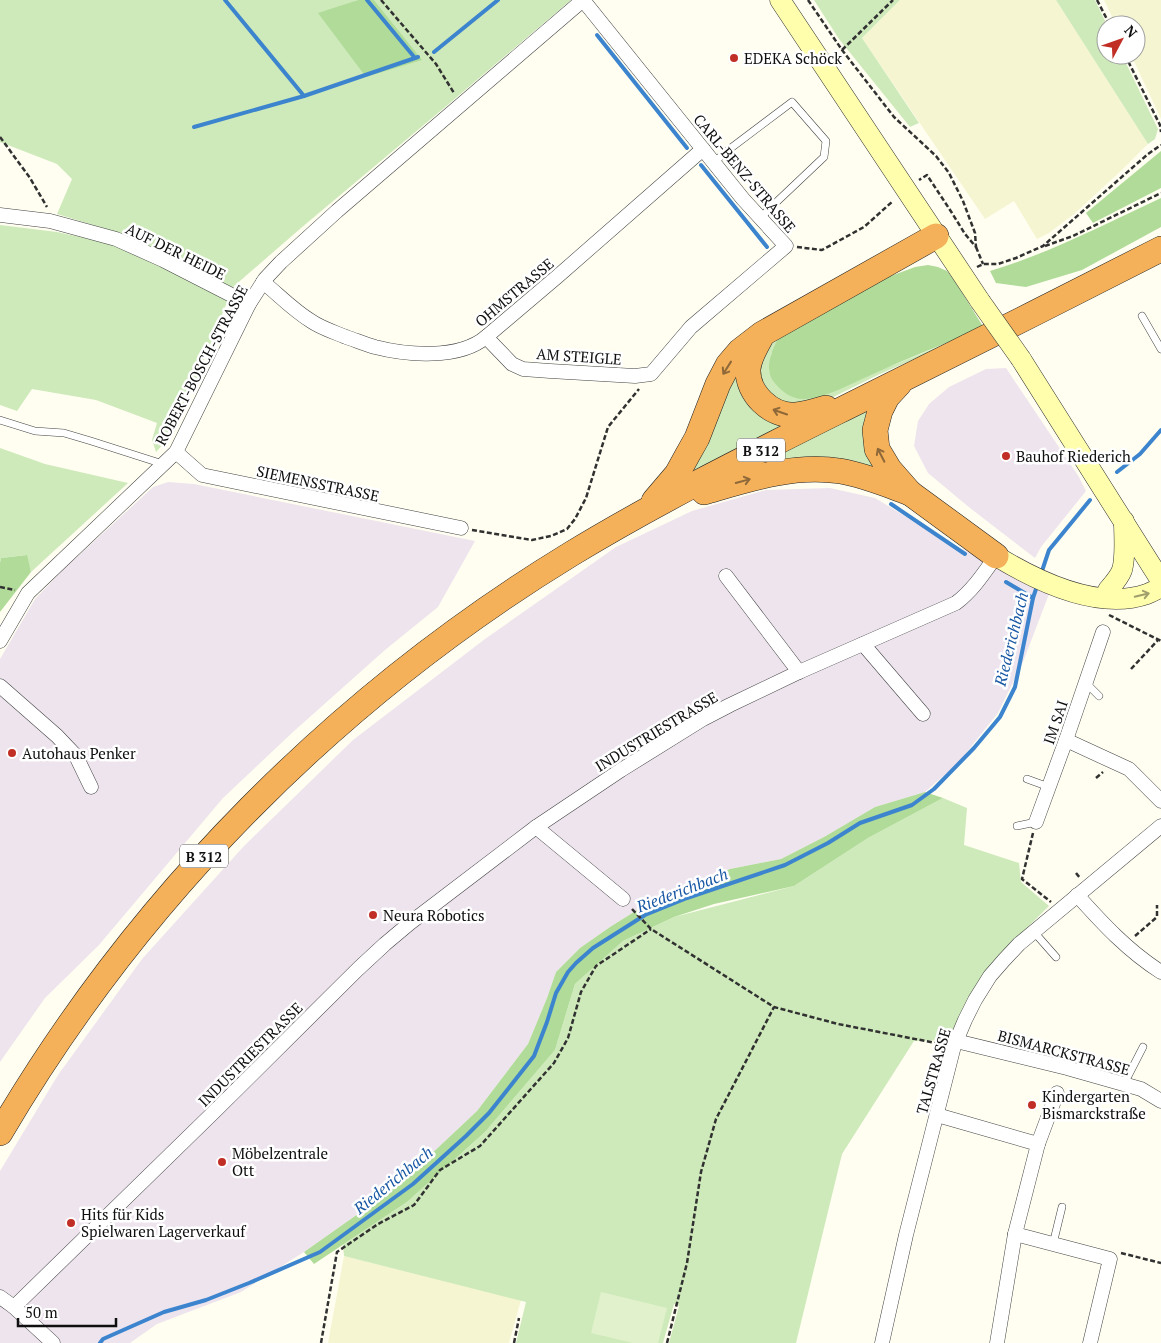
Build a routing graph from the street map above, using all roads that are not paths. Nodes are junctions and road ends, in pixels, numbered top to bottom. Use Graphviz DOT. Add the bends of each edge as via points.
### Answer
graph roads {
  1 [pos="583,0"];
  2 [pos="780,0"];
  3 [pos="703,149"];
  4 [pos="714,163"];
  5 [pos="0,215"];
  6 [pos="761,219"];
  7 [pos="936,236"];
  8 [pos="1161,249"];
  9 [pos="263,282"];
  10 [pos="248,304"];
  11 [pos="1142,316"];
  12 [pos="762,334"];
  13 [pos="486,337"];
  14 [pos="1161,349"];
  15 [pos="651,374"];
  16 [pos="904,379"];
  17 [pos="861,400"];
  18 [pos="0,420"];
  19 [pos="176,452"];
  20 [pos="164,464"];
  21 [pos="910,493"];
  22 [pos="653,507"];
  23 [pos="1124,521"];
  24 [pos="461,528"];
  25 [pos="996,556"];
  26 [pos="1156,573"];
  27 [pos="726,576"];
  28 [pos="1161,587"];
  29 [pos="1108,590"];
  30 [pos="1086,595"];
  31 [pos="1104,632"];
  32 [pos="0,641"];
  33 [pos="863,644"];
  34 [pos="799,672"];
  35 [pos="1086,683"];
  36 [pos="0,686"];
  37 [pos="1099,696"];
  38 [pos="923,714"];
  39 [pos="1066,740"];
  40 [pos="1028,779"];
  41 [pos="91,786"];
  42 [pos="1049,787"];
  43 [pos="1161,801"];
  44 [pos="1036,822"];
  45 [pos="1018,826"];
  46 [pos="1161,826"];
  47 [pos="536,827"];
  48 [pos="1077,895"];
  49 [pos="623,899"];
  50 [pos="1034,932"];
  51 [pos="1056,957"];
  52 [pos="1161,972"];
  53 [pos="955,1044"];
  54 [pos="1143,1046"];
  55 [pos="1124,1084"];
  56 [pos="1057,1093"];
  57 [pos="1161,1101"];
  58 [pos="937,1115"];
  59 [pos="0,1133"];
  60 [pos="1038,1144"];
  61 [pos="1062,1207"];
  62 [pos="1016,1234"];
  63 [pos="1053,1244"];
  64 [pos="0,1297"];
  65 [pos="14,1307"];
  66 [pos="53,1343"];
  67 [pos="882,1343"];
  68 [pos="997,1343"];
  69 [pos="1090,1343"];
  1 -- 3 [label="street, CARL-BENZ-STRASSE"];
  1 -- 9 [label="street, ROBERT-BOSCH-STRASSE" via="299,245"];
  2 -- 7 [label="main road"];
  3 -- 4 [label="street, CARL-BENZ-STRASSE"];
  3 -- 13 [label="street, OHMSTRASSE"];
  4 -- 6 [label="street, CARL-BENZ-STRASSE"];
  4 -- 6 [label="lane" via="792,102 826,141 824,157"];
  5 -- 10 [label="street, AUF DER HEIDE" via="50,220 116,239"];
  6 -- 15 [label="street, CARL-BENZ-STRASSE" via="786,246 691,327"];
  7 -- 12 [label="highway"];
  7 -- 23 [label="main road, bridge" via="1021,359"];
  8 -- 16 [label="highway, B 312"];
  9 -- 10 [label="street, ROBERT-BOSCH-STRASSE"];
  9 -- 13 [label="street, OHMSTRASSE" via="312,323 374,347 434,353 468,347"];
  10 -- 19 [label="street, ROBERT-BOSCH-STRASSE"];
  11 -- 14 [label="lane"];
  17 -- 12 [label="highway, one-way" via="794,415 766,406 750,384 748,370"];
  12 -- 22 [label="highway, one-way" via="728,365 697,438"];
  13 -- 15 [label="street, AM STEIGLE" via="512,364 523,368 635,376"];
  16 -- 17 [label="highway, B 312"];
  21 -- 16 [label="highway, one-way" via="888,469 877,449 875,430 887,397"];
  17 -- 22 [label="highway, B 312"];
  18 -- 20 [label="lane" via="35,431 64,433"];
  19 -- 20 [label="street, ROBERT-BOSCH-STRASSE"];
  19 -- 24 [label="street, SIEMENSSTRASSE" via="202,475"];
  20 -- 32 [label="street, ROBERT-BOSCH-STRASSE" via="28,593"];
  22 -- 21 [label="highway, one-way" via="745,480 798,470 841,471"];
  21 -- 25 [label="highway"];
  22 -- 59 [label="highway, B 312" via="542,573 428,652 358,708 269,789 163,902 104,976"];
  23 -- 26 [label="main road"];
  23 -- 29 [label="main road" via="1124,562"];
  25 -- 30 [label="main road" via="1058,588"];
  25 -- 33 [label="street, INDUSTRIESTRASSE" via="956,603"];
  26 -- 29 [label="main road" via="1132,577"];
  27 -- 34 [label="street"];
  30 -- 28 [label="main road, one-way" via="1125,598 1148,594"];
  29 -- 30 [label="main road"];
  31 -- 35 [label="street, IM SAI"];
  33 -- 34 [label="street, INDUSTRIESTRASSE"];
  33 -- 38 [label="street"];
  34 -- 47 [label="street, INDUSTRIESTRASSE" via="704,719"];
  35 -- 37 [label="lane"];
  35 -- 39 [label="street, IM SAI"];
  36 -- 41 [label="street" via="76,756"];
  39 -- 42 [label="street, IM SAI"];
  39 -- 43 [label="street" via="1129,769"];
  40 -- 42 [label="lane"];
  42 -- 44 [label="street, IM SAI"];
  44 -- 45 [label="lane"];
  46 -- 48 [label="street, TALSTRASSE"];
  47 -- 49 [label="street"];
  47 -- 65 [label="street, INDUSTRIESTRASSE" via="384,944"];
  48 -- 50 [label="street, TALSTRASSE"];
  48 -- 52 [label="street" via="1124,945"];
  50 -- 51 [label="lane"];
  50 -- 53 [label="street, TALSTRASSE" via="990,976 968,1013"];
  53 -- 55 [label="street, BISMARCKSTRASSE"];
  53 -- 58 [label="street, TALSTRASSE"];
  54 -- 55 [label="lane"];
  55 -- 57 [label="street, BISMARCKSTRASSE" via="1141,1089"];
  56 -- 60 [label="street"];
  58 -- 60 [label="street"];
  58 -- 67 [label="street, TALSTRASSE"];
  60 -- 62 [label="street"];
  61 -- 63 [label="lane"];
  62 -- 63 [label="street"];
  62 -- 68 [label="street"];
  63 -- 69 [label="street" via="1110,1259"];
  64 -- 65 [label="street"];
  65 -- 66 [label="street"];
}
